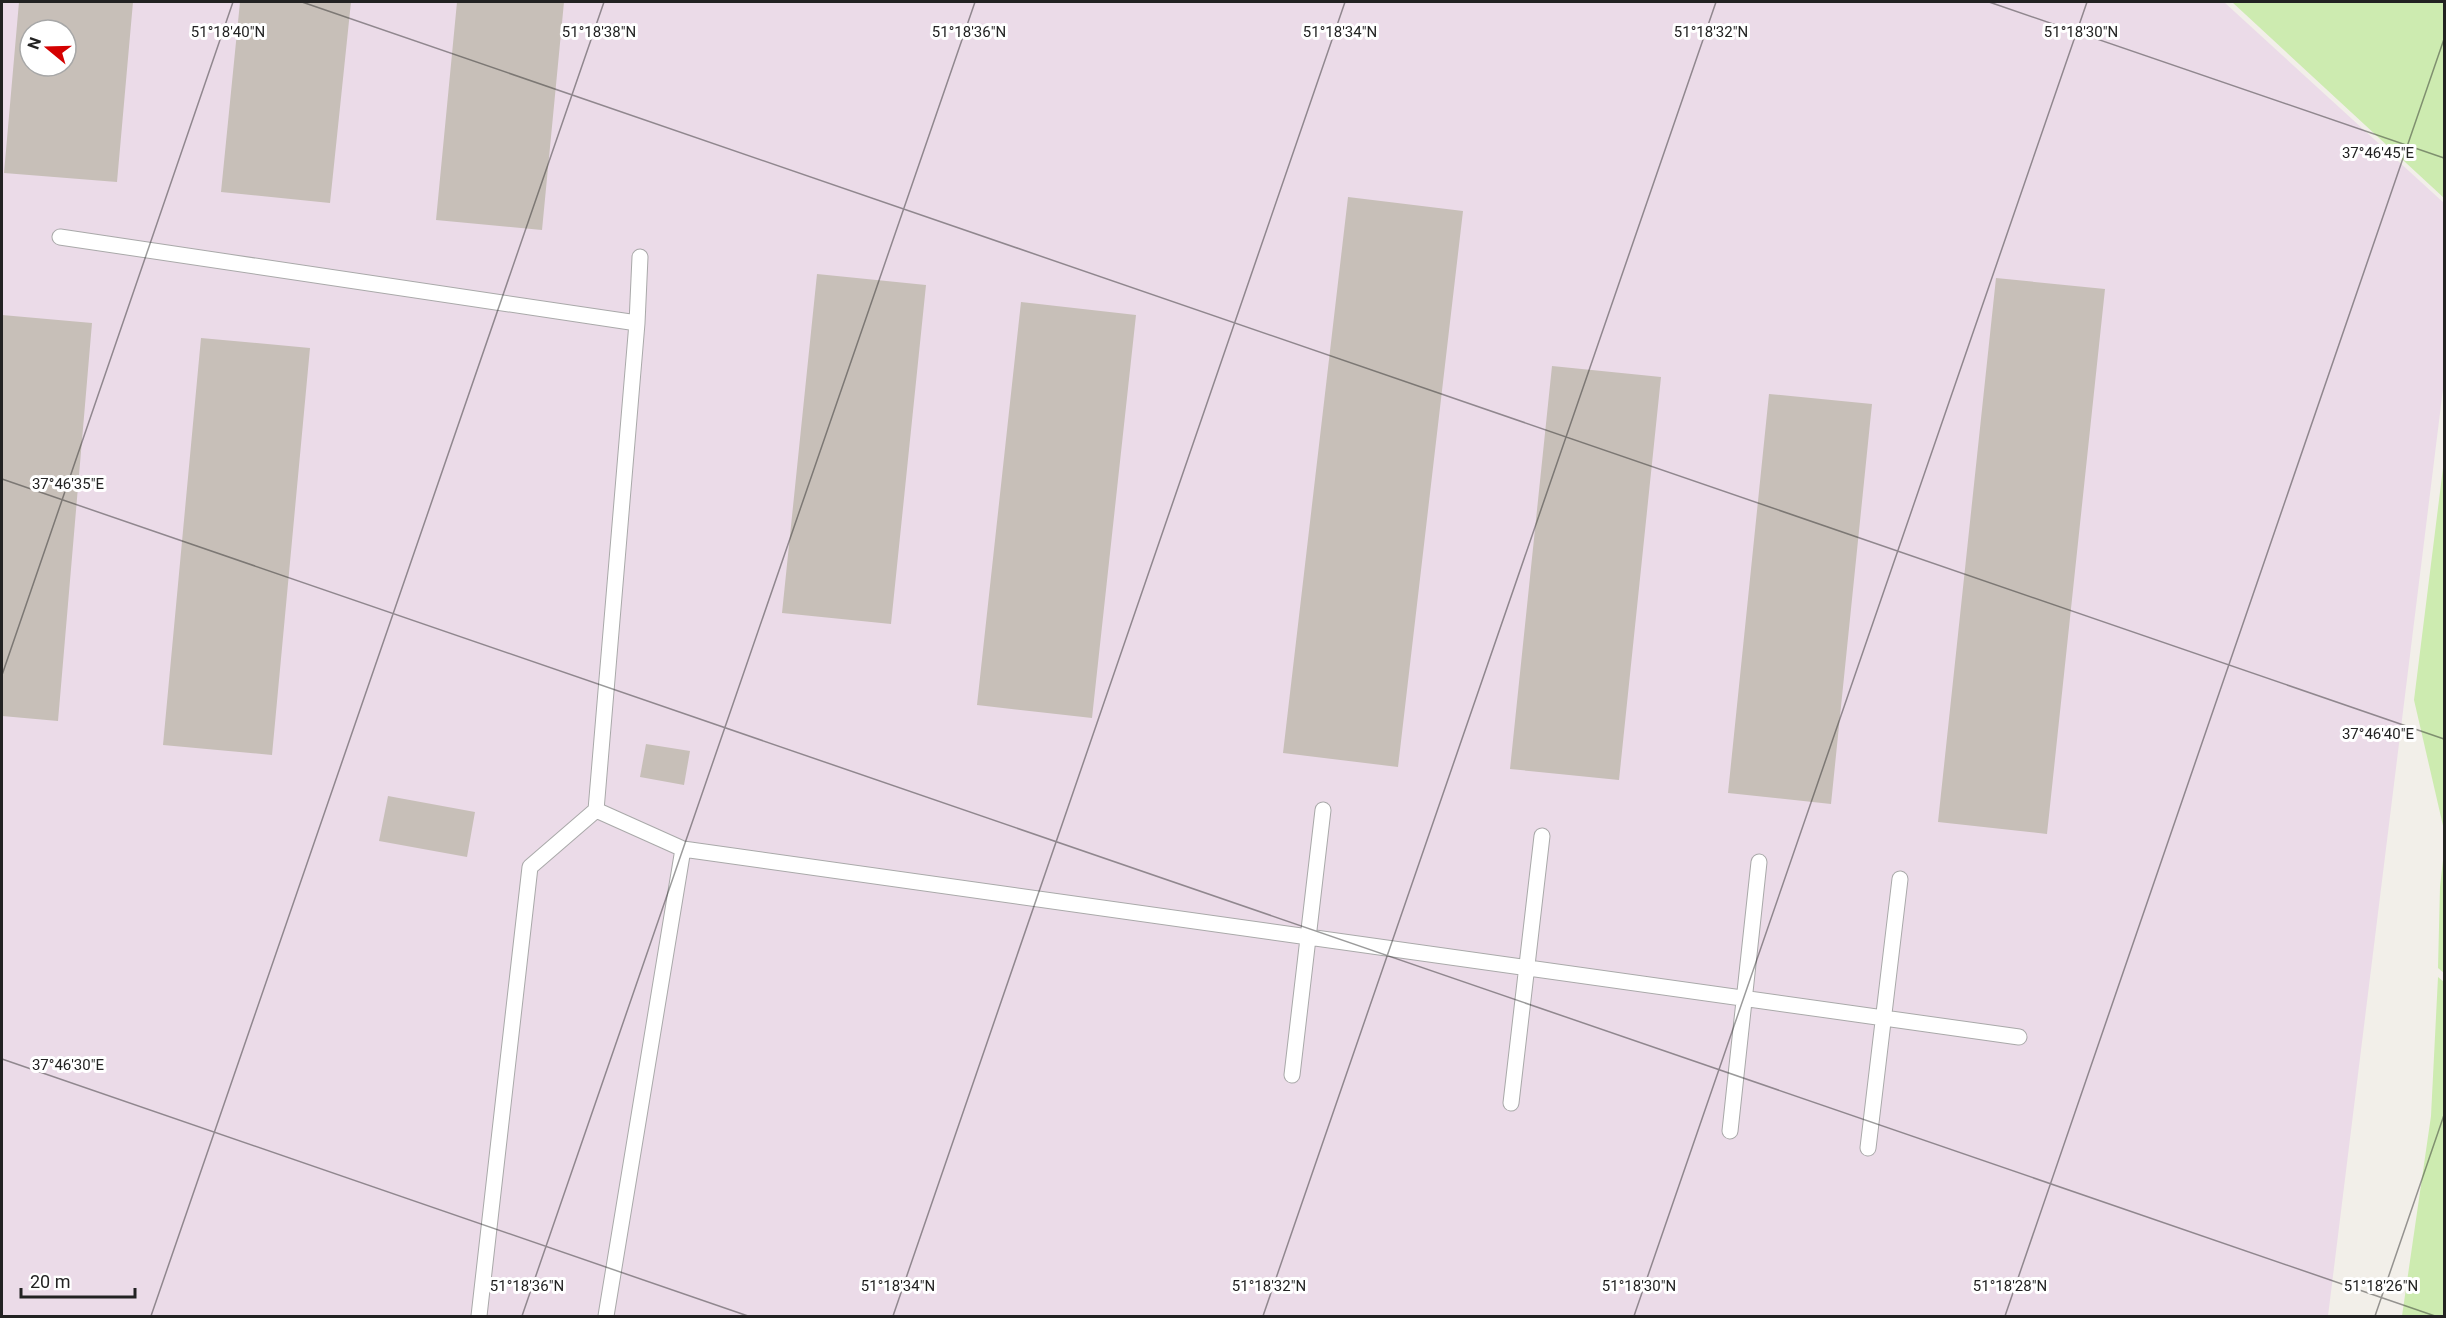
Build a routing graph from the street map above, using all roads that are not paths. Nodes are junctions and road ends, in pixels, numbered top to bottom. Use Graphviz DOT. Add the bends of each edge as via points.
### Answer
graph roads {
  1 [pos="60,237"];
  2 [pos="640,257"];
  3 [pos="637,323"];
  4 [pos="596,810"];
  5 [pos="1323,810"];
  6 [pos="1542,836"];
  7 [pos="683,849"];
  8 [pos="1759,862"];
  9 [pos="1900,879"];
  10 [pos="1308,937"];
  11 [pos="1527,968"];
  12 [pos="1744,998"];
  13 [pos="1883,1018"];
  14 [pos="2019,1037"];
  15 [pos="1292,1075"];
  16 [pos="1511,1103"];
  17 [pos="1730,1131"];
  18 [pos="1868,1148"];
  19 [pos="479,1317"];
  20 [pos="606,1317"];
  1 -- 3 [label="lane"];
  2 -- 3 [label="lane"];
  3 -- 4 [label="lane"];
  4 -- 7 [label="lane"];
  4 -- 19 [label="lane" via="530,867"];
  5 -- 10 [label="lane"];
  6 -- 11 [label="lane"];
  7 -- 10 [label="lane"];
  7 -- 20 [label="lane"];
  8 -- 12 [label="lane"];
  9 -- 13 [label="lane"];
  10 -- 11 [label="lane"];
  10 -- 15 [label="lane"];
  11 -- 12 [label="lane"];
  11 -- 16 [label="lane"];
  12 -- 13 [label="lane"];
  12 -- 17 [label="lane"];
  13 -- 14 [label="lane"];
  13 -- 18 [label="lane"];
}
